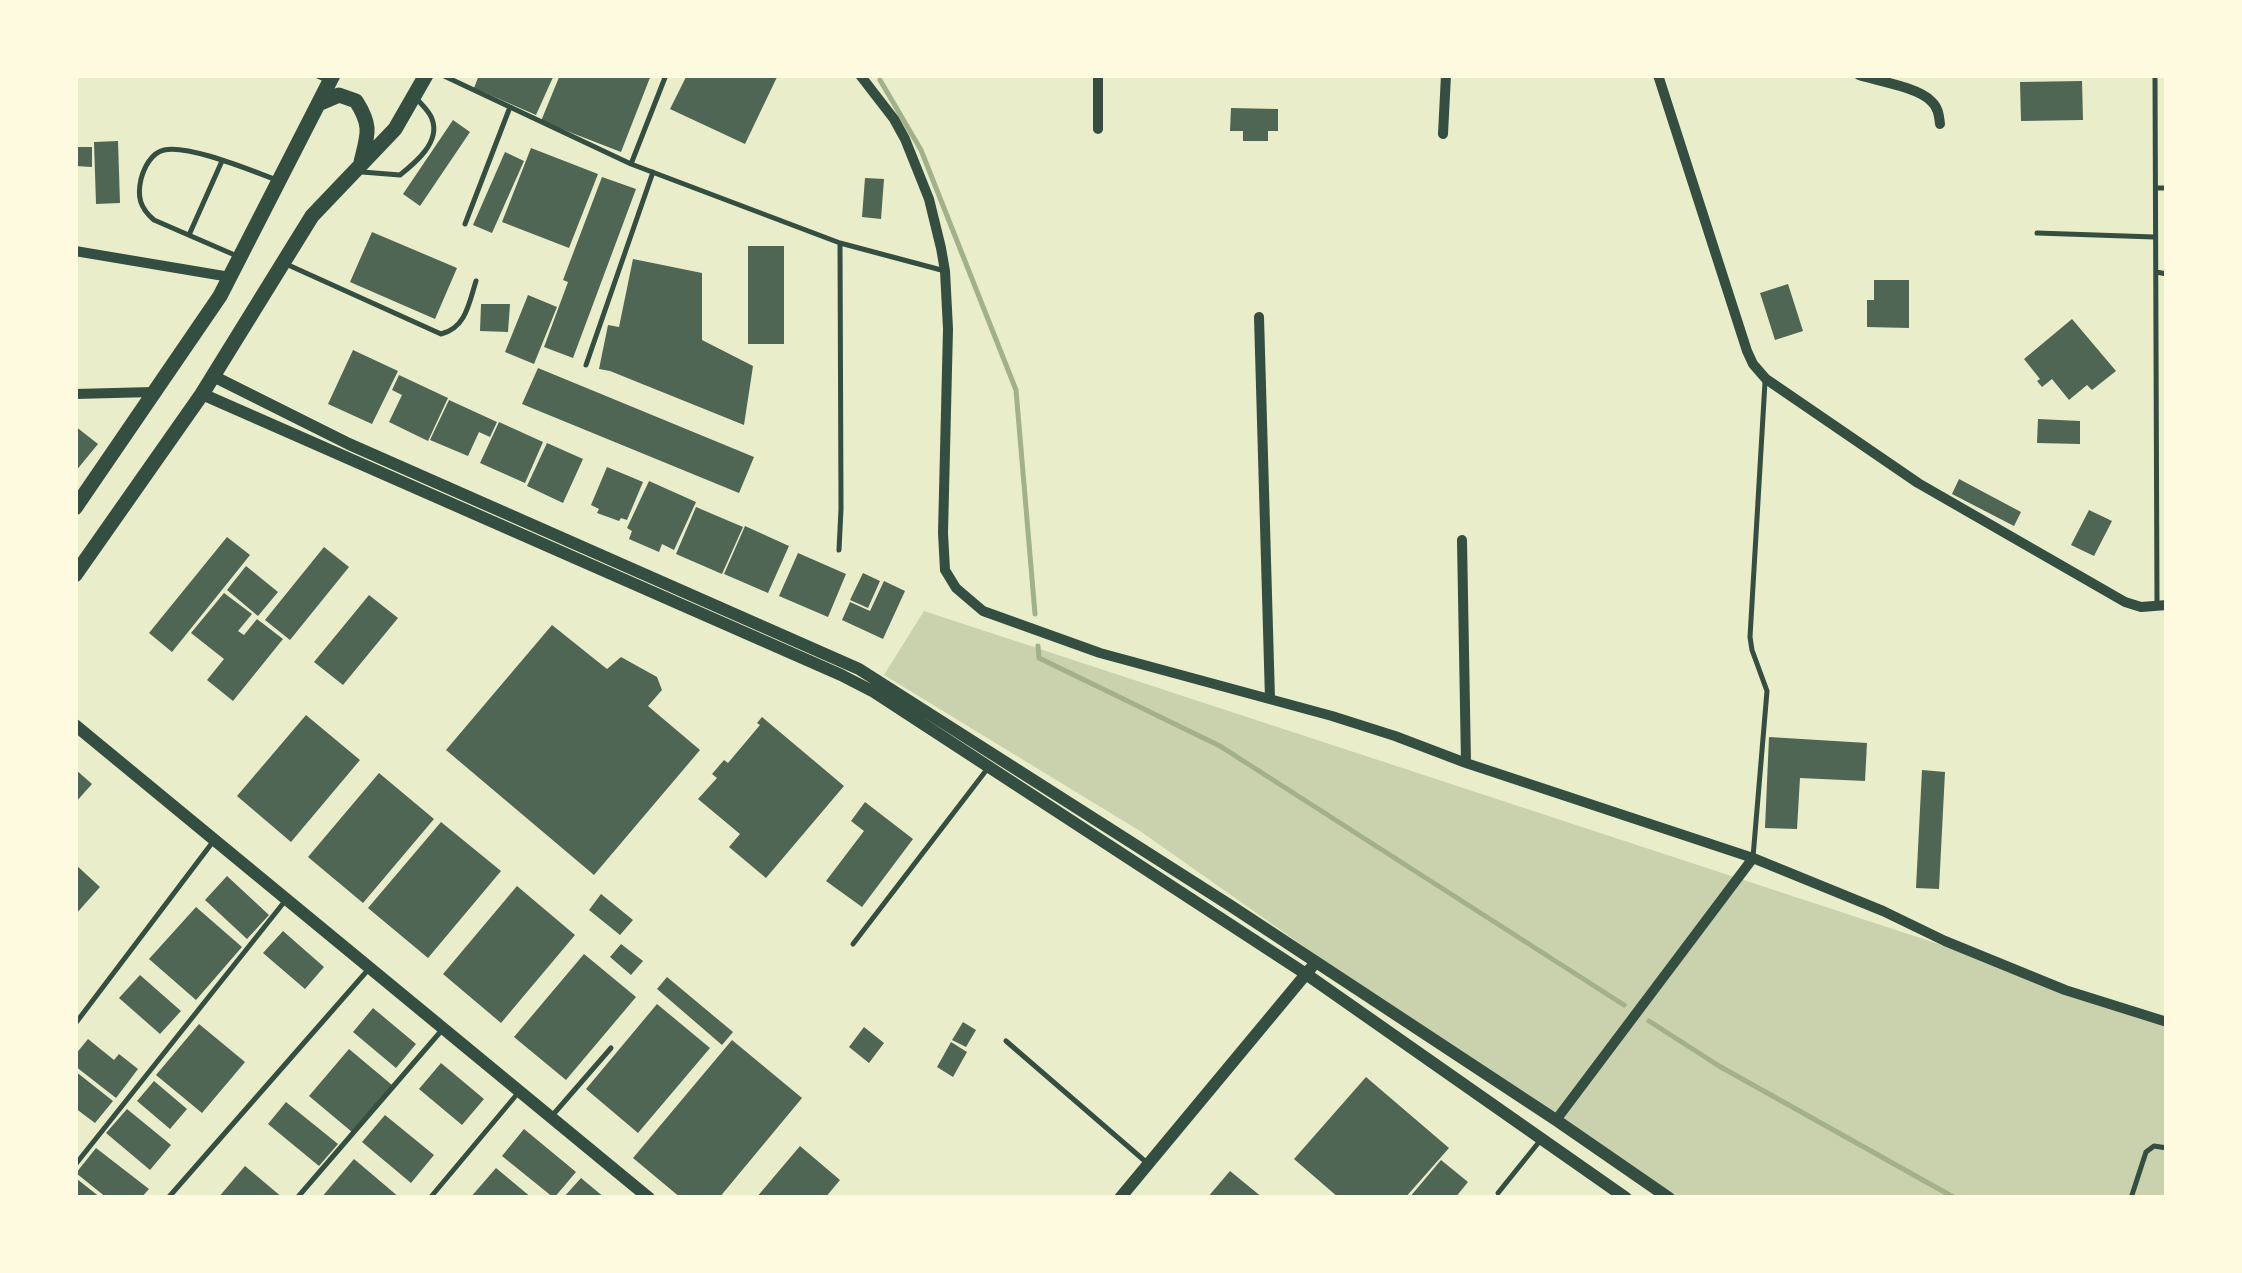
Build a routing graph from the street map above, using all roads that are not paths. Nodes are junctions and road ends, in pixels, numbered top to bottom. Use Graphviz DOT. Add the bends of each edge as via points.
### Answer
graph roads {
  1 [pos="426,75"];
  2 [pos="442,75"];
  3 [pos="666,75"];
  4 [pos="860,75"];
  5 [pos="1098,75"];
  6 [pos="1446,75"];
  7 [pos="1658,75"];
  8 [pos="1859,75"];
  9 [pos="2154,75"];
  10 [pos="326,77"];
  11 [pos="414,96"];
  12 [pos="318,104"];
  13 [pos="510,107"];
  14 [pos="1940,124"];
  15 [pos="1098,129"];
  16 [pos="1443,134"];
  17 [pos="222,161"];
  18 [pos="631,164"];
  19 [pos="357,169"];
  20 [pos="653,172"];
  21 [pos="279,180"];
  22 [pos="2156,188"];
  23 [pos="2167,188"];
  24 [pos="465,224"];
  25 [pos="2038,233"];
  26 [pos="188,235"];
  27 [pos="2156,237"];
  28 [pos="840,243"];
  29 [pos="75,251"];
  30 [pos="240,257"];
  31 [pos="283,263"];
  32 [pos="946,271"];
  33 [pos="2156,272"];
  34 [pos="2167,274"];
  35 [pos="230,277"];
  36 [pos="476,281"];
  37 [pos="1258,317"];
  38 [pos="586,365"];
  39 [pos="213,376"];
  40 [pos="1766,380"];
  41 [pos="153,392"];
  42 [pos="75,394"];
  43 [pos="202,394"];
  44 [pos="75,508"];
  45 [pos="1462,540"];
  46 [pos="839,550"];
  47 [pos="75,575"];
  48 [pos="2162,606"];
  49 [pos="1270,699"];
  50 [pos="75,725"];
  51 [pos="1466,763"];
  52 [pos="989,766"];
  53 [pos="214,840"];
  54 [pos="1753,858"];
  55 [pos="287,899"];
  56 [pos="853,944"];
  57 [pos="370,968"];
  58 [pos="1311,968"];
  59 [pos="2167,1022"];
  60 [pos="75,1024"];
  61 [pos="444,1028"];
  62 [pos="1006,1041"];
  63 [pos="611,1048"];
  64 [pos="520,1092"];
  65 [pos="551,1117"];
  66 [pos="1556,1120"];
  67 [pos="1541,1140"];
  68 [pos="2167,1148"];
  69 [pos="1148,1164"];
  70 [pos="75,1165"];
  71 [pos="1498,1193"];
  72 [pos="168,1198"];
  73 [pos="297,1198"];
  74 [pos="430,1198"];
  75 [pos="649,1198"];
  76 [pos="1120,1198"];
  77 [pos="1626,1198"];
  78 [pos="1668,1198"];
  79 [pos="2132,1198"];
  1 -- 11 [label="main road"];
  2 -- 13 [label="lane"];
  3 -- 18 [label="lane"];
  4 -- 32 [label="street" via="917,165"];
  5 -- 15 [label="street"];
  6 -- 16 [label="street"];
  7 -- 40 [label="street" via="1747,351"];
  8 -- 14 [label="street" via="1930,98"];
  9 -- 22 [label="lane"];
  10 -- 12 [label="main road"];
  11 -- 19 [label="main road" via="396,129"];
  11 -- 19 [label="lane" via="433,119 420,159 400,175"];
  12 -- 19 [label="main road" via="339,96 356,101 366,116 368,136"];
  12 -- 21 [label="main road"];
  13 -- 18 [label="lane"];
  13 -- 24 [label="lane"];
  17 -- 21 [label="lane"];
  17 -- 26 [label="lane"];
  17 -- 26 [label="lane" via="163,150 144,170 144,212"];
  18 -- 20 [label="lane"];
  19 -- 31 [label="main road" via="312,216"];
  20 -- 28 [label="lane"];
  20 -- 38 [label="lane"];
  21 -- 30 [label="main road"];
  22 -- 23 [label="lane"];
  22 -- 27 [label="lane"];
  25 -- 27 [label="lane"];
  26 -- 30 [label="lane"];
  27 -- 33 [label="lane"];
  28 -- 32 [label="lane"];
  28 -- 46 [label="lane"];
  29 -- 35 [label="street"];
  30 -- 35 [label="main road"];
  31 -- 36 [label="lane" via="441,334 462,322"];
  31 -- 39 [label="main road"];
  32 -- 49 [label="street" via="943,533 946,570 956,588 982,611 1100,653"];
  33 -- 34 [label="lane"];
  33 -- 48 [label="lane"];
  35 -- 41 [label="main road"];
  37 -- 49 [label="street"];
  39 -- 43 [label="main road"];
  39 -- 58 [label="street" via="349,444 859,669 1216,896"];
  40 -- 48 [label="street" via="1918,482 2124,602"];
  40 -- 54 [label="lane" via="1750,637 1767,706"];
  41 -- 42 [label="street"];
  41 -- 44 [label="main road"];
  43 -- 47 [label="main road"];
  43 -- 52 [label="street" via="841,675"];
  45 -- 51 [label="street"];
  49 -- 51 [label="street"];
  50 -- 53 [label="street"];
  51 -- 54 [label="street"];
  52 -- 56 [label="lane"];
  52 -- 58 [label="street"];
  53 -- 55 [label="street"];
  53 -- 60 [label="lane"];
  54 -- 59 [label="street" via="2065,990"];
  54 -- 66 [label="street"];
  55 -- 57 [label="street"];
  55 -- 70 [label="lane"];
  57 -- 61 [label="street"];
  57 -- 72 [label="lane"];
  58 -- 66 [label="street"];
  58 -- 67 [label="street"];
  58 -- 69 [label="street"];
  61 -- 64 [label="street"];
  61 -- 73 [label="lane"];
  62 -- 69 [label="lane"];
  63 -- 65 [label="lane"];
  64 -- 65 [label="street"];
  64 -- 74 [label="lane"];
  65 -- 75 [label="street"];
  66 -- 78 [label="street"];
  67 -- 71 [label="lane"];
  67 -- 77 [label="street"];
  68 -- 79 [label="lane" via="2146,1152"];
  69 -- 76 [label="street"];
}
